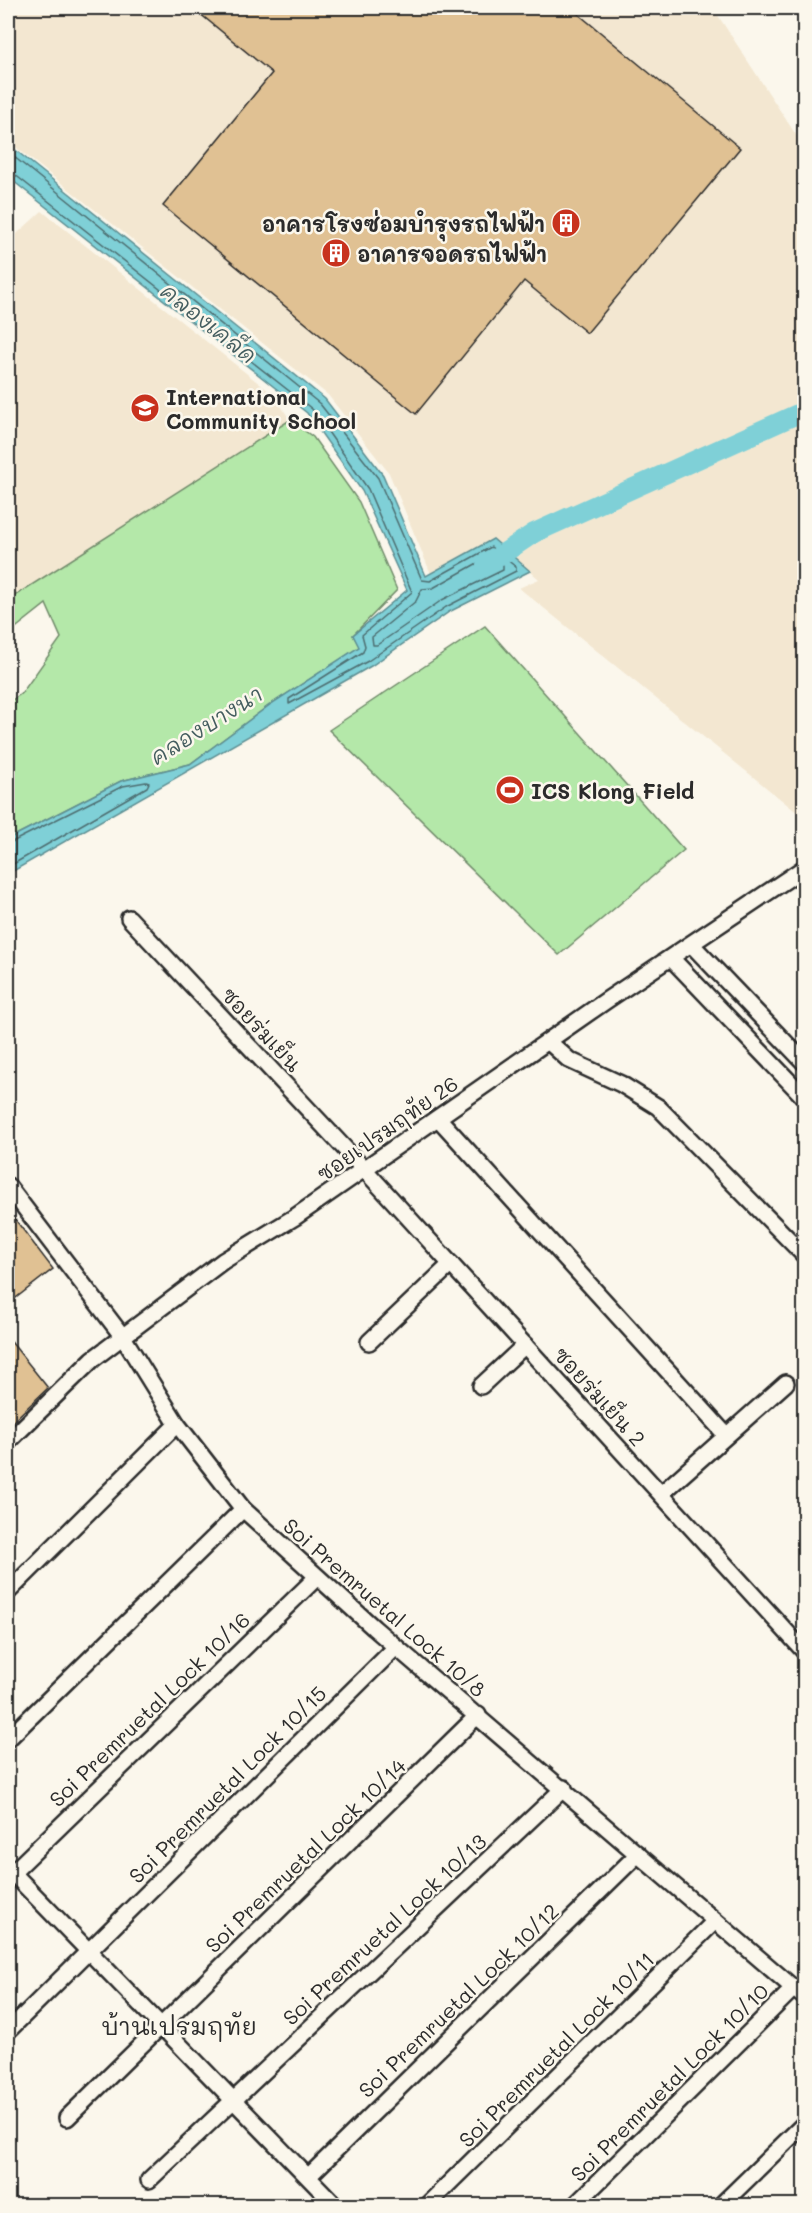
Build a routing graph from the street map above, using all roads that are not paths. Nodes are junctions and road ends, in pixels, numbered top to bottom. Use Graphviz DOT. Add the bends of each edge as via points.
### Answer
graph roads {
  1 [pos="804,868"];
  2 [pos="129,918"];
  3 [pos="692,945"];
  4 [pos="672,958"];
  5 [pos="549,1042"];
  6 [pos="804,1062"];
  7 [pos="786,1077"];
  8 [pos="804,1097"];
  9 [pos="438,1118"];
  10 [pos="364,1169"];
  11 [pos="8,1185"];
  12 [pos="804,1255"];
  13 [pos="451,1264"];
  14 [pos="123,1337"];
  15 [pos="369,1342"];
  16 [pos="525,1345"];
  17 [pos="786,1383"];
  18 [pos="481,1386"];
  19 [pos="177,1424"];
  20 [pos="726,1435"];
  21 [pos="8,1442"];
  22 [pos="661,1494"];
  23 [pos="243,1509"];
  24 [pos="316,1578"];
  25 [pos="8,1592"];
  26 [pos="396,1647"];
  27 [pos="804,1651"];
  28 [pos="478,1715"];
  29 [pos="8,1739"];
  30 [pos="564,1788"];
  31 [pos="638,1854"];
  32 [pos="9,1872"];
  33 [pos="715,1921"];
  34 [pos="87,1951"];
  35 [pos="799,1992"];
  36 [pos="160,2026"];
  37 [pos="8,2031"];
  38 [pos="234,2100"];
  39 [pos="67,2118"];
  40 [pos="804,2124"];
  41 [pos="309,2176"];
  42 [pos="150,2180"];
  43 [pos="336,2205"];
  44 [pos="426,2205"];
  45 [pos="574,2205"];
  46 [pos="720,2205"];
  1 -- 3 [label="street, ซอยเปรมฤทัย 26"];
  2 -- 10 [label="street, ซอยร่มเย็น"];
  3 -- 4 [label="street, ซอยเปรมฤทัย 26"];
  3 -- 6 [label="street"];
  4 -- 5 [label="street, ซอยเปรมฤทัย 26"];
  4 -- 7 [label="street"];
  5 -- 9 [label="street, ซอยเปรมฤทัย 26"];
  5 -- 12 [label="street" via="569,1060 621,1084 658,1107"];
  6 -- 7 [label="street"];
  7 -- 8 [label="street"];
  9 -- 10 [label="street, ซอยเปรมฤทัย 26"];
  9 -- 20 [label="street"];
  10 -- 13 [label="street, ซอยร่มเย็น 2"];
  10 -- 14 [label="street, ซอยเปรมฤทัย 26" via="223,1261"];
  11 -- 14 [label="street, Soi Premruetal Lock 10/8"];
  13 -- 15 [label="street"];
  13 -- 16 [label="street, ซอยร่มเย็น 2"];
  14 -- 19 [label="street, Soi Premruetal Lock 10/8"];
  14 -- 21 [label="street, ซอยเปรมฤทัย 26" via="93,1359"];
  16 -- 18 [label="street"];
  16 -- 22 [label="street, ซอยร่มเย็น 2"];
  17 -- 20 [label="street"];
  19 -- 23 [label="street, Soi Premruetal Lock 10/8"];
  19 -- 25 [label="street"];
  20 -- 22 [label="street"];
  22 -- 27 [label="street, ซอยร่มเย็น 2"];
  23 -- 24 [label="street, Soi Premruetal Lock 10/8"];
  23 -- 29 [label="street"];
  24 -- 26 [label="street, Soi Premruetal Lock 10/8"];
  24 -- 32 [label="street, Soi Premruetal Lock 10/16"];
  26 -- 28 [label="street, Soi Premruetal Lock 10/8"];
  26 -- 34 [label="street, Soi Premruetal Lock 10/15"];
  28 -- 30 [label="street, Soi Premruetal Lock 10/8"];
  28 -- 36 [label="street, Soi Premruetal Lock 10/14"];
  30 -- 31 [label="street, Soi Premruetal Lock 10/8"];
  30 -- 38 [label="street, Soi Premruetal Lock 10/13"];
  31 -- 33 [label="street, Soi Premruetal Lock 10/8"];
  31 -- 41 [label="street, Soi Premruetal Lock 10/12"];
  32 -- 34 [label="street"];
  33 -- 35 [label="street, Soi Premruetal Lock 10/8"];
  33 -- 44 [label="street, Soi Premruetal Lock 10/11"];
  34 -- 36 [label="street"];
  34 -- 37 [label="street, Soi Premruetal Lock 10/15"];
  35 -- 45 [label="street, Soi Premruetal Lock 10/10"];
  36 -- 38 [label="street"];
  36 -- 39 [label="street, Soi Premruetal Lock 10/14"];
  38 -- 41 [label="street"];
  38 -- 42 [label="street, Soi Premruetal Lock 10/13"];
  40 -- 46 [label="street"];
  41 -- 43 [label="street"];
}
